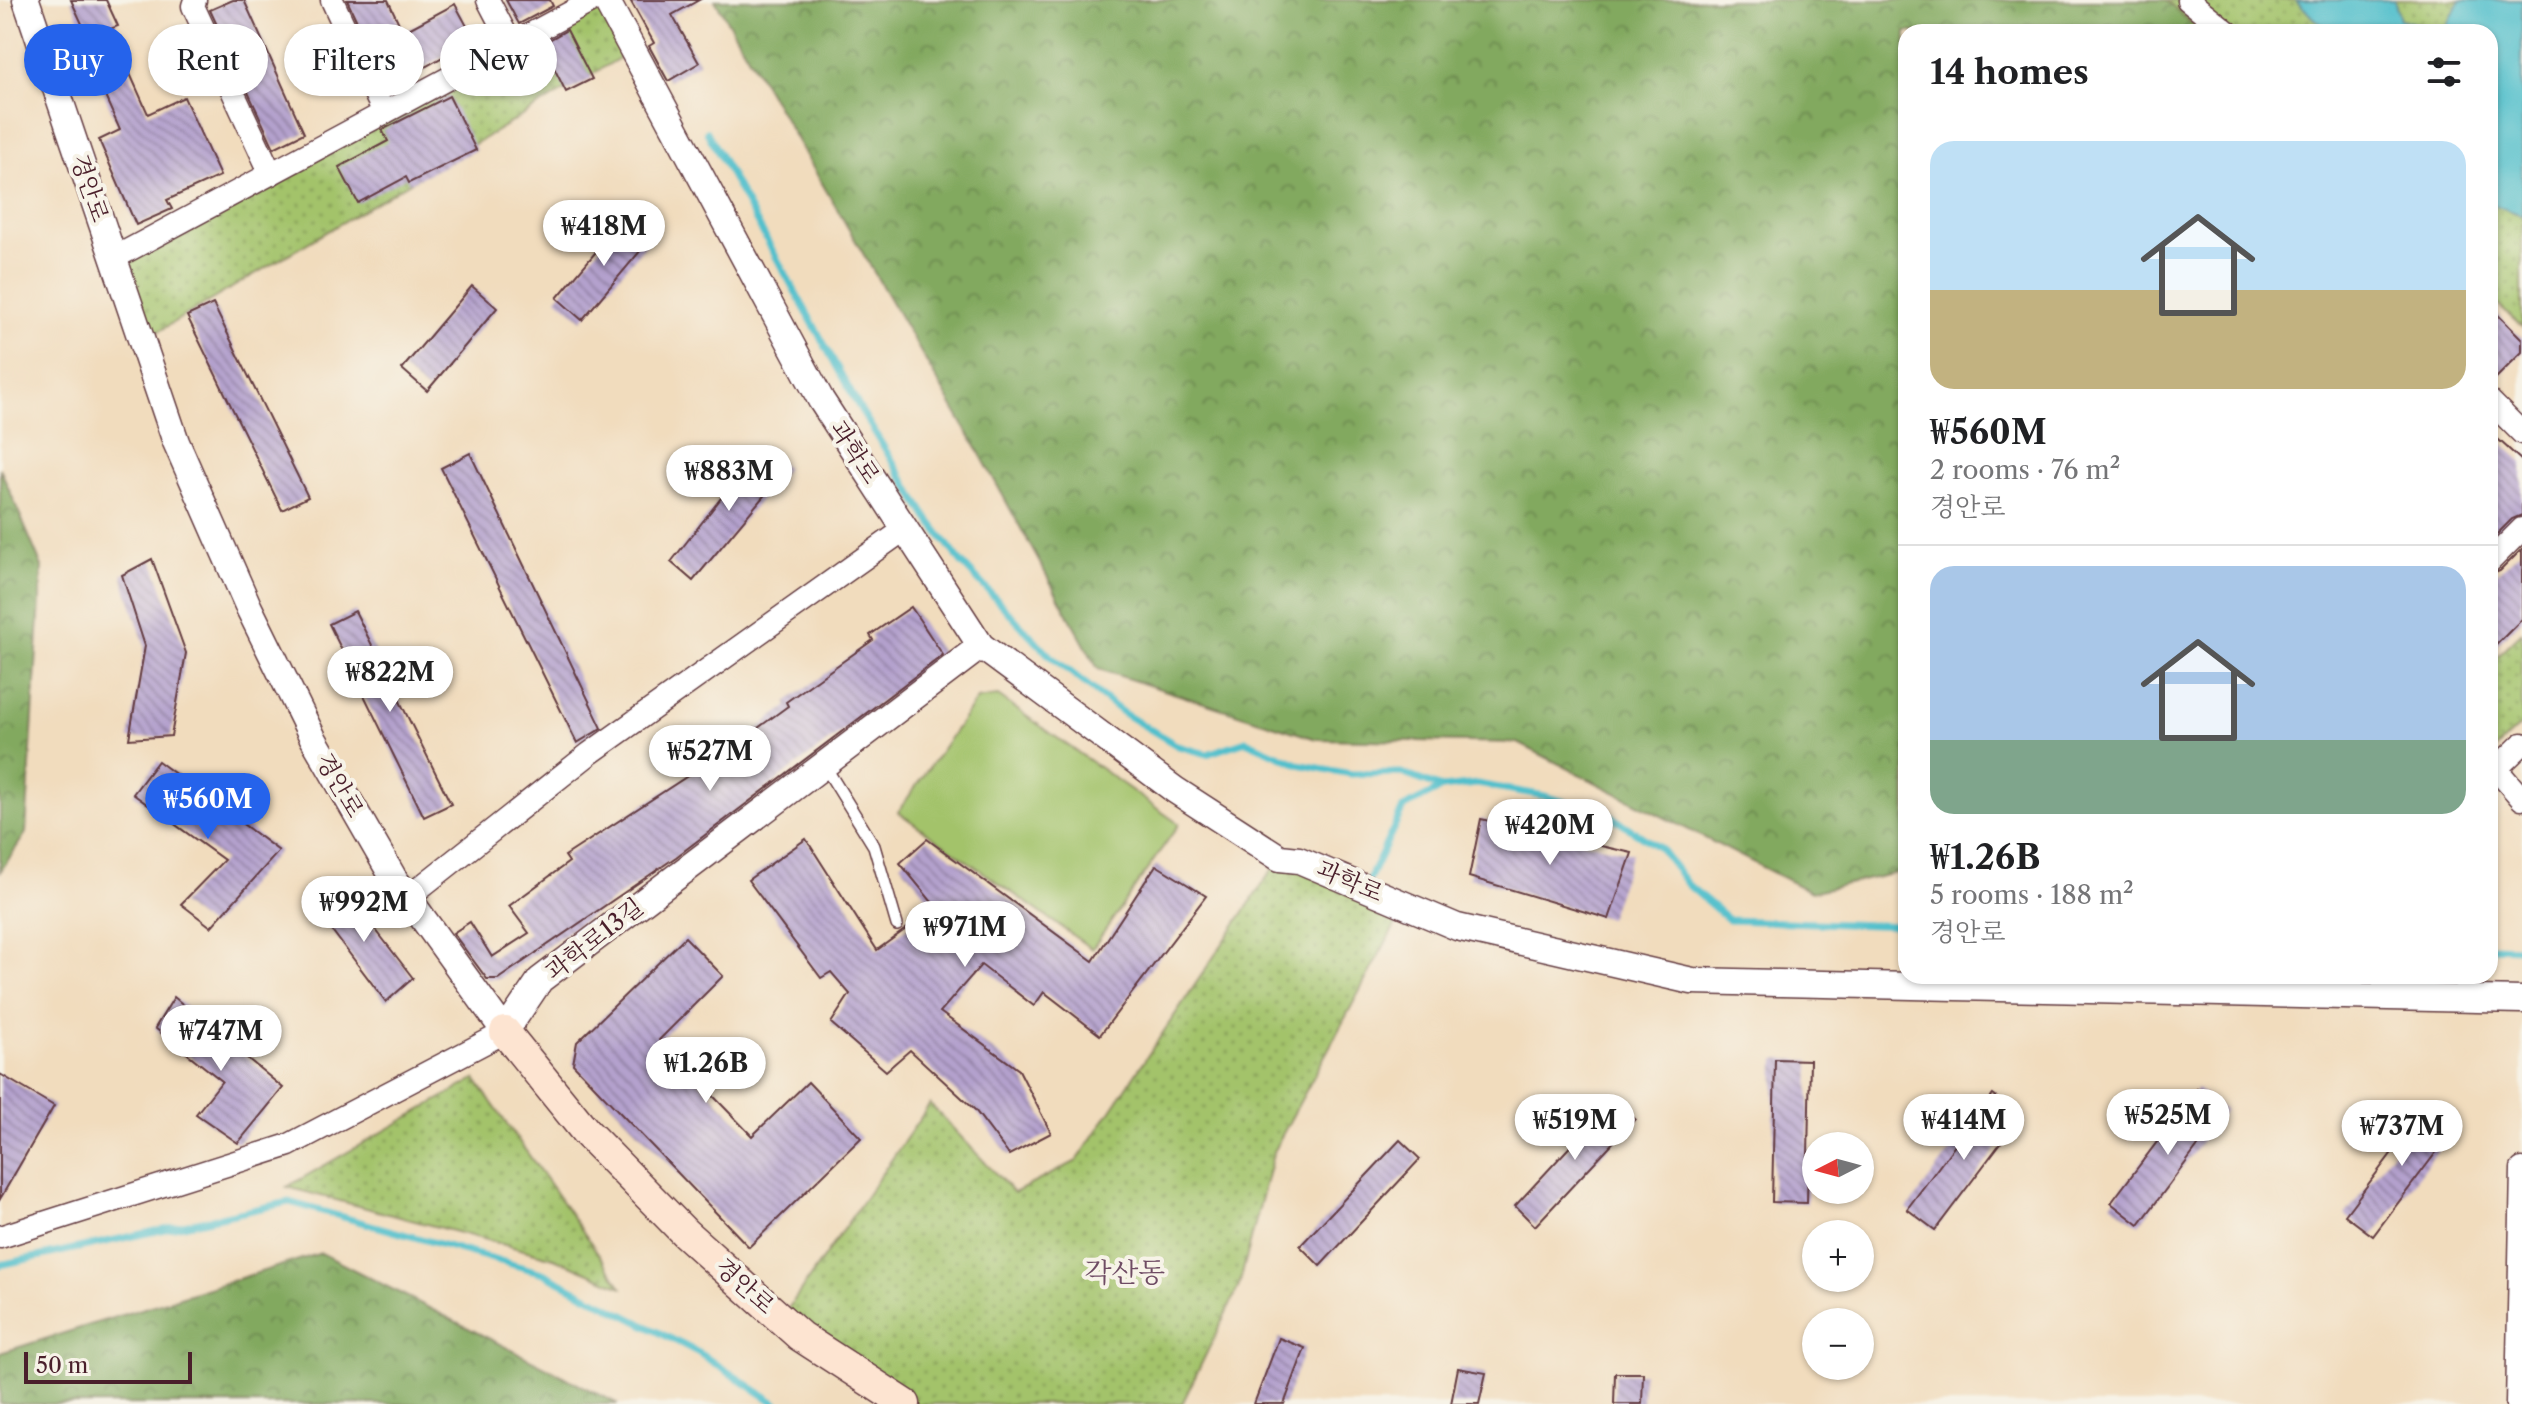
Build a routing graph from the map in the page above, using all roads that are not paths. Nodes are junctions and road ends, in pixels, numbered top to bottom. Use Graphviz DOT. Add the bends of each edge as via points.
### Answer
graph roads {
  1 [pos="26,0"];
  2 [pos="195,0"];
  3 [pos="332,0"];
  4 [pos="488,0"];
  5 [pos="594,0"];
  6 [pos="606,0"];
  7 [pos="2188,0"];
  8 [pos="501,24"];
  9 [pos="549,24"];
  10 [pos="2218,24"];
  11 [pos="440,83"];
  12 [pos="384,113"];
  13 [pos="271,174"];
  14 [pos="114,258"];
  15 [pos="2498,409"];
  16 [pos="2522,433"];
  17 [pos="905,529"];
  18 [pos="2522,529"];
  19 [pos="2498,553"];
  20 [pos="981,646"];
  21 [pos="2522,744"];
  22 [pos="2498,762"];
  23 [pos="824,765"];
  24 [pos="2498,772"];
  25 [pos="2522,799"];
  26 [pos="407,898"];
  27 [pos="897,925"];
  28 [pos="1898,982"];
  29 [pos="2113,984"];
  30 [pos="2253,985"];
  31 [pos="2522,1000"];
  32 [pos="505,1032"];
  33 [pos="2522,1169"];
  34 [pos="0,1237"];
  35 [pos="905,1404"];
  36 [pos="2517,1404"];
  1 -- 14 [label="street, 경안로"];
  2 -- 13 [label="street" via="193,6"];
  3 -- 12 [label="street"];
  4 -- 8 [label="street"];
  5 -- 9 [label="street"];
  6 -- 17 [label="street, 과학로" via="821,400"];
  7 -- 10 [label="street"];
  11 -- 12 [label="street"];
  12 -- 13 [label="street"];
  13 -- 14 [label="street"];
  14 -- 26 [label="street, 경안로" via="176,442 249,608 313,738"];
  15 -- 16 [label="street"];
  17 -- 20 [label="street, 과학로"];
  17 -- 26 [label="street" via="589,754"];
  18 -- 19 [label="street"];
  20 -- 23 [label="street, 과학로13길"];
  20 -- 28 [label="street, 과학로" via="1175,790 1280,858 1299,860 1457,927 1692,981"];
  21 -- 22 [label="street"];
  23 -- 27 [label="lane" via="874,846"];
  23 -- 32 [label="street, 과학로13길" via="540,980"];
  24 -- 25 [label="street"];
  26 -- 32 [label="street, 경안로"];
  29 -- 30 [label="street, 과학로"];
  30 -- 31 [label="street, 과학로"];
  32 -- 34 [label="street, 과학로13길" via="289,1145"];
  32 -- 35 [label="main road, 경안로" via="586,1132 685,1233 800,1336"];
  33 -- 36 [label="street"];
}
